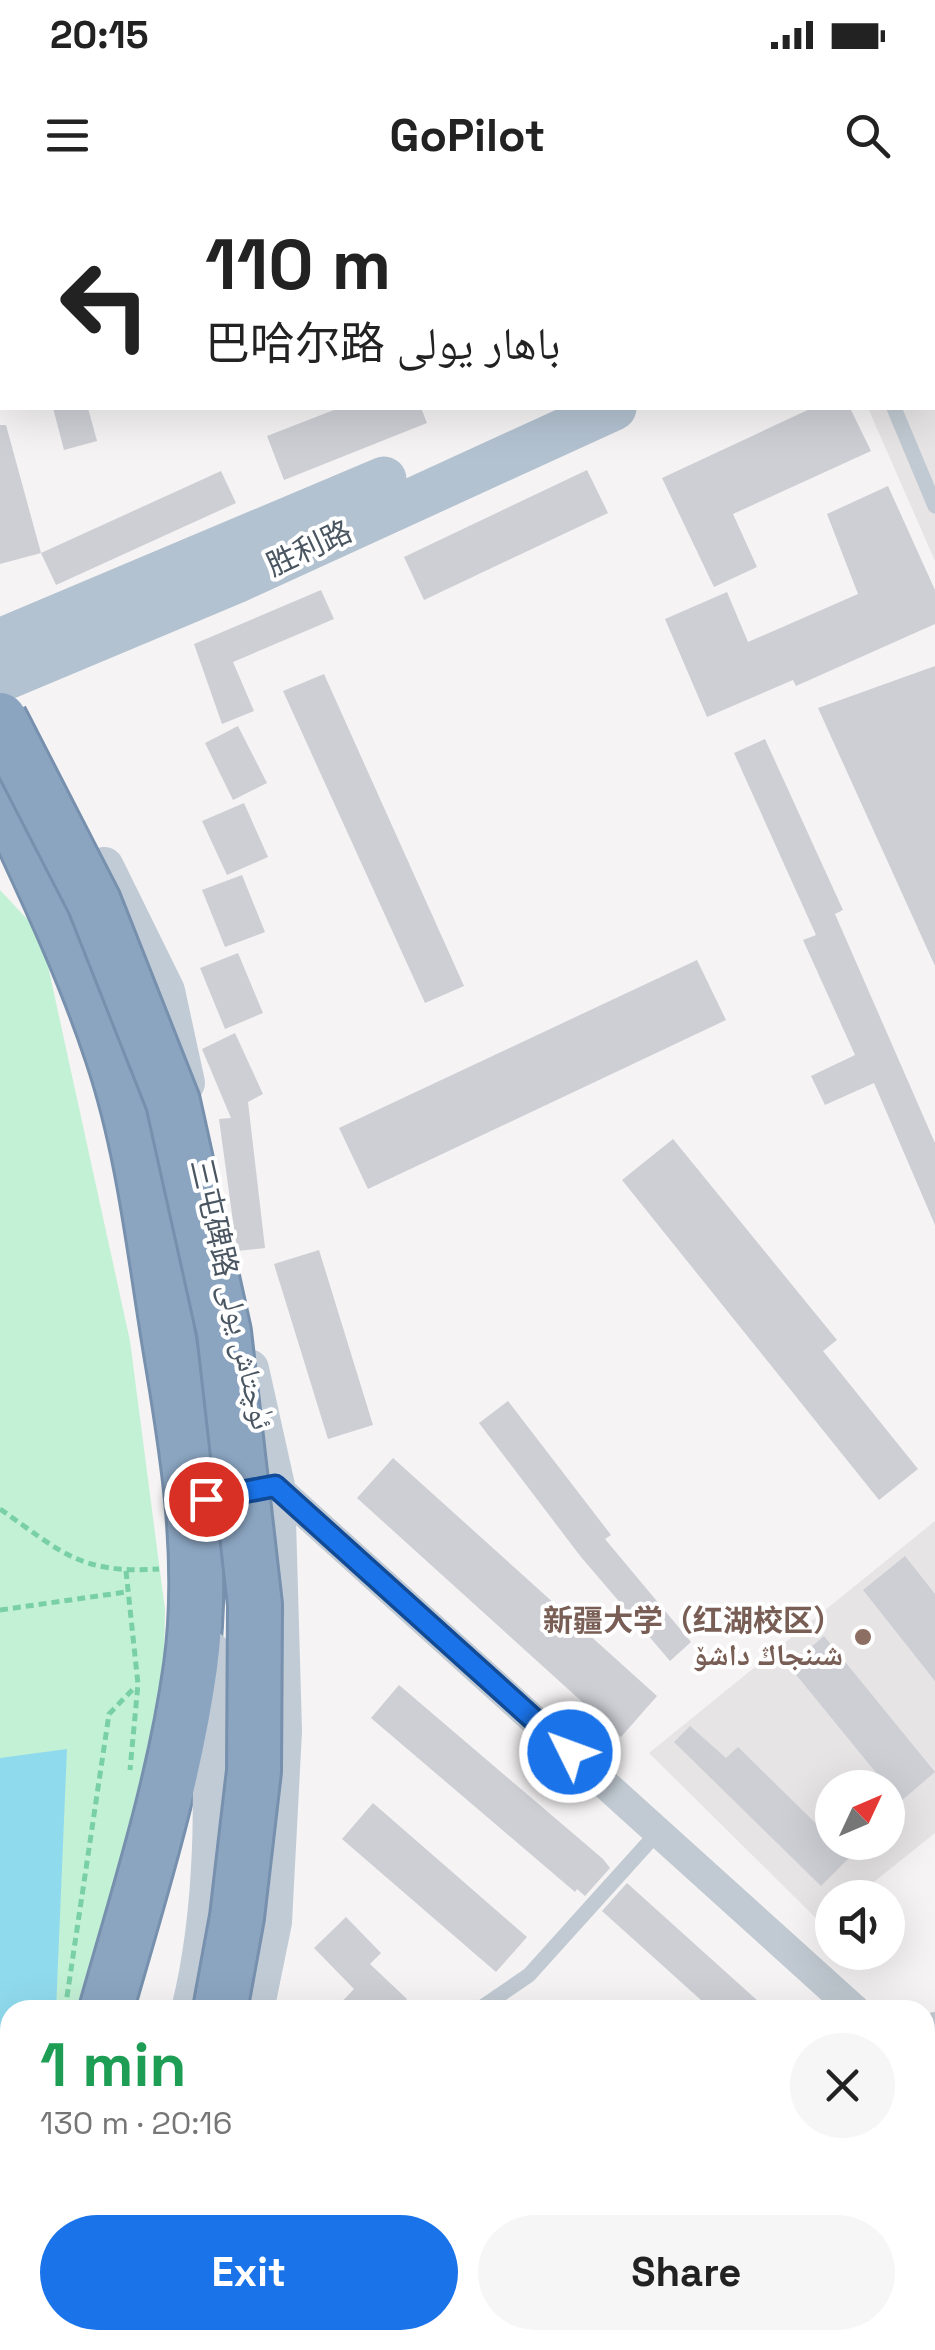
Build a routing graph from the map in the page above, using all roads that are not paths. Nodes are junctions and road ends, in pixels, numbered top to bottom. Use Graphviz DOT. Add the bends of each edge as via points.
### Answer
graph roads {
  1 [pos="541,410"];
  2 [pos="610,410"];
  3 [pos="895,410"];
  4 [pos="935,506"];
  5 [pos="0,641"];
  6 [pos="0,679"];
  7 [pos="0,719"];
  8 [pos="0,769"];
  9 [pos="0,790"];
  10 [pos="275,1486"];
  11 [pos="206,1499"];
  12 [pos="658,1832"];
  13 [pos="109,2000"];
  14 [pos="194,2000"];
  15 [pos="222,2000"];
  16 [pos="256,2000"];
  17 [pos="492,2000"];
  18 [pos="844,2000"];
  1 -- 5 [label="main road, 胜利路"];
  2 -- 6 [label="main road, 胜利路" via="236,581"];
  3 -- 4 [label="lane"];
  6 -- 10 [label="main road, 三屯碑路 ئۈچتاش يولى" via="104,866 164,991"];
  7 -- 15 [label="highway, bridge" via="94,902 173,1102 224,1332 255,1605 254,1771"];
  8 -- 11 [label="main road, 三屯碑路 ئۈچتاش يولى" via="128,1021"];
  9 -- 13 [label="highway" via="114,1057 143,1182 198,1562 192,1663 178,1738"];
  10 -- 11 [label="street"];
  10 -- 12 [label="street"];
  10 -- 16 [label="main road, 三屯碑路 ئۈچتاش يولى" via="282,1731 272,1922"];
  11 -- 14 [label="main road, 三屯碑路 ئۈچتاش يولى" via="214,1818"];
  12 -- 17 [label="lane" via="528,1974"];
  12 -- 18 [label="street"];
}
